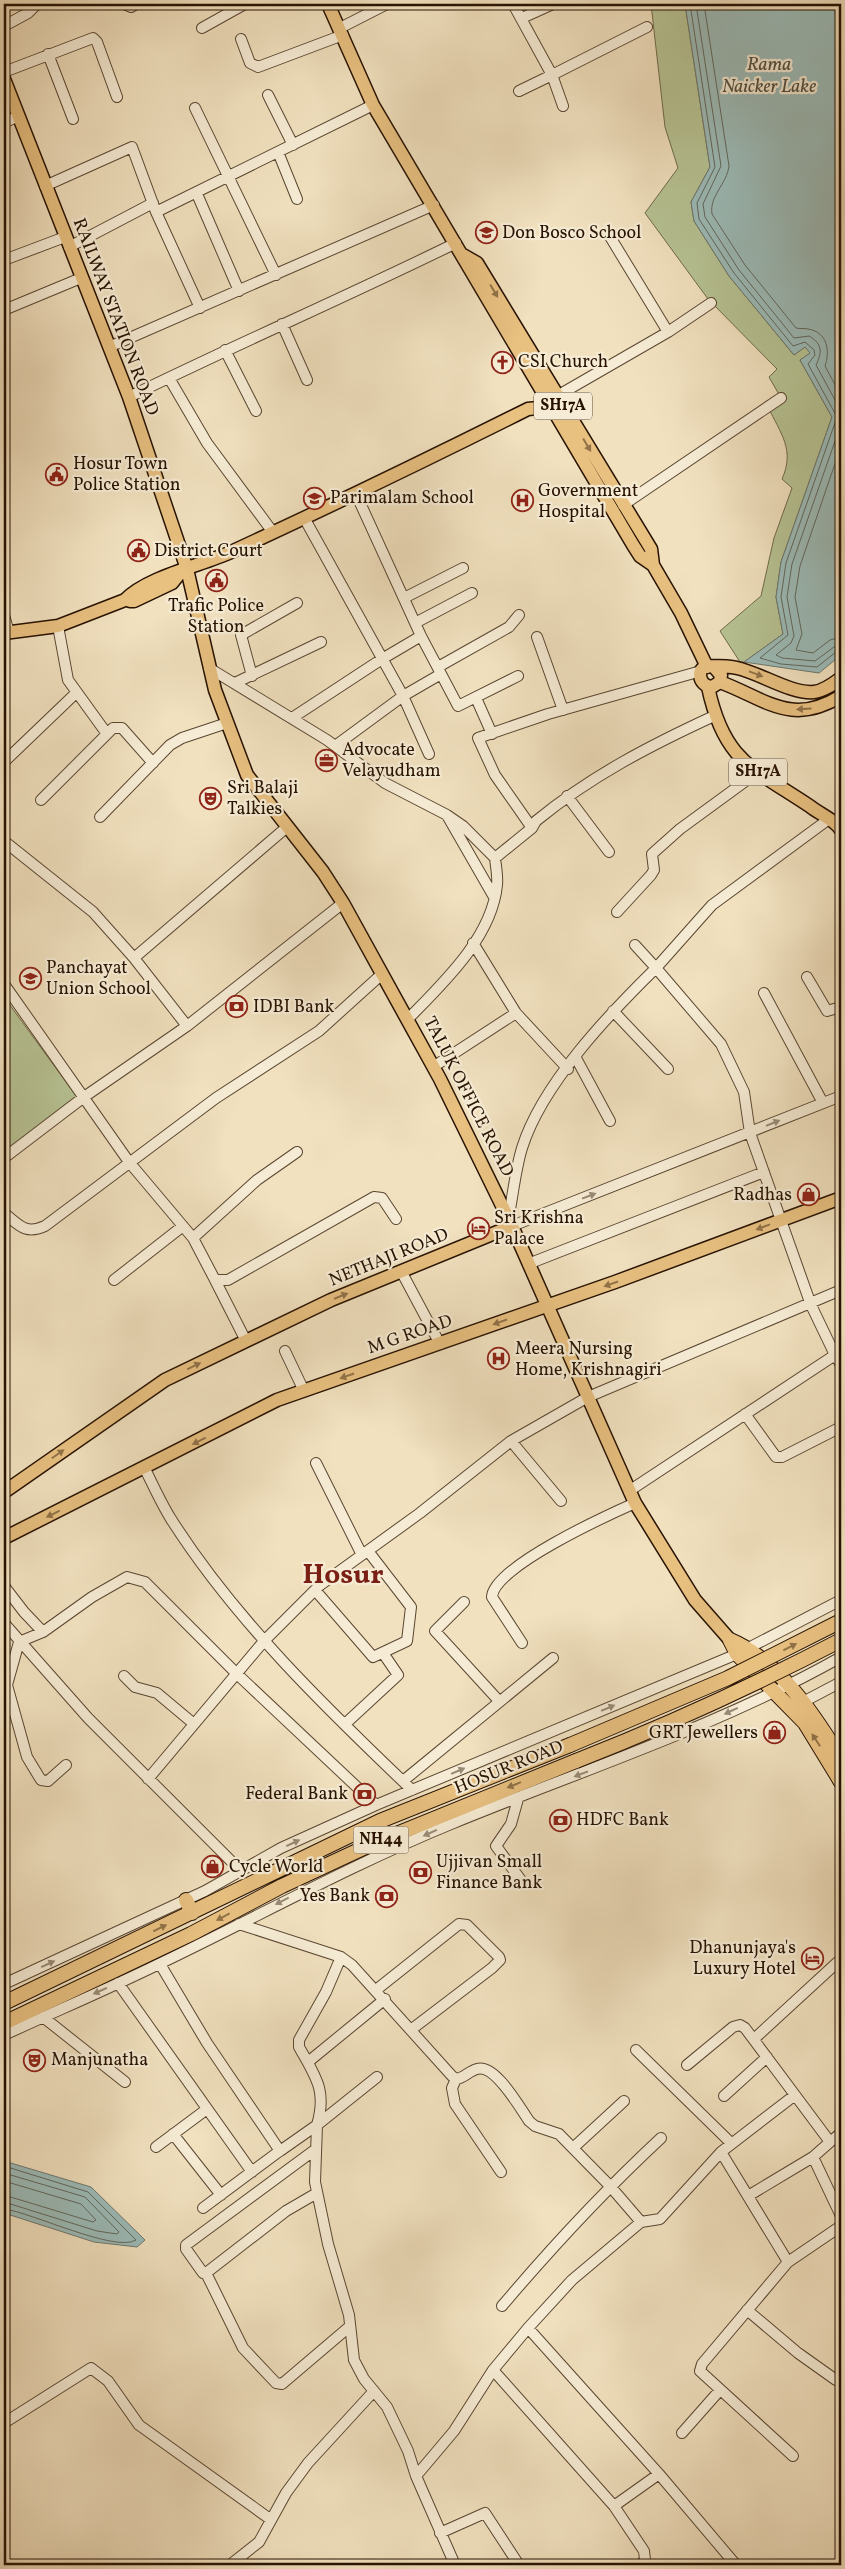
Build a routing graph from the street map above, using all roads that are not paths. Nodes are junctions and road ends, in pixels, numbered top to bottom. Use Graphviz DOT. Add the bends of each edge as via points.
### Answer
graph roads {
  1 [pos="37,4"];
  2 [pos="124,4"];
  3 [pos="136,4"];
  4 [pos="245,4"];
  5 [pos="328,4"];
  6 [pos="387,4"];
  7 [pos="513,4"];
  8 [pos="553,4"];
  9 [pos="522,18"];
  10 [pos="4,26"];
  11 [pos="647,27"];
  12 [pos="202,28"];
  13 [pos="341,32"];
  14 [pos="241,39"];
  15 [pos="48,54"];
  16 [pos="4,72"];
  17 [pos="552,75"];
  18 [pos="4,79"];
  19 [pos="519,91"];
  20 [pos="268,95"];
  21 [pos="117,96"];
  22 [pos="373,105"];
  23 [pos="563,106"];
  24 [pos="195,108"];
  25 [pos="18,116"];
  26 [pos="73,119"];
  27 [pos="4,123"];
  28 [pos="293,145"];
  29 [pos="278,152"];
  30 [pos="229,176"];
  31 [pos="45,186"];
  32 [pos="197,194"];
  33 [pos="297,199"];
  34 [pos="434,205"];
  35 [pos="154,208"];
  36 [pos="609,235"];
  37 [pos="67,242"];
  38 [pos="456,243"];
  39 [pos="4,260"];
  40 [pos="276,275"];
  41 [pos="82,278"];
  42 [pos="239,291"];
  43 [pos="711,303"];
  44 [pos="200,308"];
  45 [pos="4,310"];
  46 [pos="282,324"];
  47 [pos="668,332"];
  48 [pos="109,347"];
  49 [pos="225,350"];
  50 [pos="168,378"];
  51 [pos="307,380"];
  52 [pos="129,397"];
  53 [pos="781,398"];
  54 [pos="547,402"];
  55 [pos="256,410"];
  56 [pos="357,496"];
  57 [pos="623,505"];
  58 [pos="306,523"];
  59 [pos="272,531"];
  60 [pos="232,552"];
  61 [pos="653,565"];
  62 [pos="463,568"];
  63 [pos="183,571"];
  64 [pos="472,593"];
  65 [pos="404,598"];
  66 [pos="297,603"];
  67 [pos="519,615"];
  68 [pos="4,616"];
  69 [pos="416,623"];
  70 [pos="58,626"];
  71 [pos="6,633"];
  72 [pos="421,636"];
  73 [pos="537,638"];
  74 [pos="321,642"];
  75 [pos="382,659"];
  76 [pos="210,668"];
  77 [pos="708,668"];
  78 [pos="439,671"];
  79 [pos="252,676"];
  80 [pos="518,676"];
  81 [pos="841,678"];
  82 [pos="235,683"];
  83 [pos="714,684"];
  84 [pos="76,693"];
  85 [pos="403,696"];
  86 [pos="841,696"];
  87 [pos="476,698"];
  88 [pos="563,710"];
  89 [pos="714,716"];
  90 [pos="292,718"];
  91 [pos="227,723"];
  92 [pos="107,734"];
  93 [pos="492,734"];
  94 [pos="335,746"];
  95 [pos="429,754"];
  96 [pos="4,762"];
  97 [pos="153,763"];
  98 [pos="758,772"];
  99 [pos="567,796"];
  100 [pos="42,800"];
  101 [pos="447,815"];
  102 [pos="100,817"];
  103 [pos="829,819"];
  104 [pos="287,827"];
  105 [pos="532,828"];
  106 [pos="841,830"];
  107 [pos="4,841"];
  108 [pos="609,852"];
  109 [pos="495,858"];
  110 [pos="494,897"];
  111 [pos="343,903"];
  112 [pos="617,912"];
  113 [pos="473,943"];
  114 [pos="635,945"];
  115 [pos="134,958"];
  116 [pos="656,968"];
  117 [pos="382,974"];
  118 [pos="807,977"];
  119 [pos="4,984"];
  120 [pos="764,993"];
  121 [pos="841,1007"];
  122 [pos="613,1011"];
  123 [pos="516,1014"];
  124 [pos="407,1020"];
  125 [pos="187,1026"];
  126 [pos="576,1058"];
  127 [pos="433,1066"];
  128 [pos="568,1069"];
  129 [pos="668,1069"];
  130 [pos="841,1096"];
  131 [pos="84,1097"];
  132 [pos="823,1103"];
  133 [pos="610,1121"];
  134 [pos="750,1132"];
  135 [pos="297,1152"];
  136 [pos="4,1158"];
  137 [pos="129,1162"];
  138 [pos="764,1172"];
  139 [pos="841,1198"];
  140 [pos="4,1213"];
  141 [pos="396,1219"];
  142 [pos="781,1220"];
  143 [pos="510,1223"];
  144 [pos="183,1226"];
  145 [pos="194,1238"];
  146 [pos="528,1264"];
  147 [pos="401,1271"];
  148 [pos="114,1280"];
  149 [pos="215,1280"];
  150 [pos="841,1290"];
  151 [pos="810,1305"];
  152 [pos="546,1306"];
  153 [pos="246,1341"];
  154 [pos="440,1344"];
  155 [pos="285,1351"];
  156 [pos="835,1355"];
  157 [pos="841,1365"];
  158 [pos="304,1391"];
  159 [pos="588,1397"];
  160 [pos="745,1414"];
  161 [pos="841,1426"];
  162 [pos="511,1441"];
  163 [pos="316,1463"];
  164 [pos="145,1469"];
  165 [pos="629,1491"];
  166 [pos="4,1492"];
  167 [pos="562,1501"];
  168 [pos="635,1503"];
  169 [pos="4,1538"];
  170 [pos="365,1553"];
  171 [pos="4,1586"];
  172 [pos="315,1590"];
  173 [pos="841,1600"];
  174 [pos="464,1602"];
  175 [pos="841,1621"];
  176 [pos="4,1623"];
  177 [pos="43,1632"];
  178 [pos="730,1640"];
  179 [pos="841,1640"];
  180 [pos="264,1641"];
  181 [pos="18,1642"];
  182 [pos="522,1643"];
  183 [pos="742,1651"];
  184 [pos="383,1653"];
  185 [pos="841,1656"];
  186 [pos="553,1658"];
  187 [pos="237,1674"];
  188 [pos="124,1676"];
  189 [pos="841,1682"];
  190 [pos="781,1687"];
  191 [pos="499,1702"];
  192 [pos="803,1702"];
  193 [pos="194,1724"];
  194 [pos="344,1724"];
  195 [pos="841,1760"];
  196 [pos="66,1765"];
  197 [pos="148,1779"];
  198 [pos="403,1781"];
  199 [pos="841,1782"];
  200 [pos="412,1790"];
  201 [pos="518,1798"];
  202 [pos="376,1805"];
  203 [pos="241,1871"];
  204 [pos="523,1883"];
  205 [pos="191,1908"];
  206 [pos="239,1924"];
  207 [pos="193,1938"];
  208 [pos="341,1957"];
  209 [pos="841,1960"];
  210 [pos="160,1964"];
  211 [pos="118,1983"];
  212 [pos="4,1984"];
  213 [pos="376,1990"];
  214 [pos="385,1999"];
  215 [pos="4,2003"];
  216 [pos="43,2017"];
  217 [pos="4,2023"];
  218 [pos="412,2029"];
  219 [pos="4,2035"];
  220 [pos="754,2039"];
  221 [pos="636,2050"];
  222 [pos="767,2057"];
  223 [pos="308,2062"];
  224 [pos="687,2065"];
  225 [pos="377,2076"];
  226 [pos="456,2079"];
  227 [pos="125,2082"];
  228 [pos="795,2095"];
  229 [pos="724,2096"];
  230 [pos="624,2101"];
  231 [pos="207,2109"];
  232 [pos="317,2126"];
  233 [pos="841,2133"];
  234 [pos="174,2134"];
  235 [pos="660,2138"];
  236 [pos="830,2142"];
  237 [pos="731,2143"];
  238 [pos="156,2147"];
  239 [pos="573,2148"];
  240 [pos="316,2149"];
  241 [pos="281,2150"];
  242 [pos="721,2152"];
  243 [pos="813,2156"];
  244 [pos="252,2172"];
  245 [pos="501,2172"];
  246 [pos="610,2186"];
  247 [pos="317,2192"];
  248 [pos="221,2195"];
  249 [pos="748,2196"];
  250 [pos="204,2208"];
  251 [pos="841,2216"];
  252 [pos="641,2222"];
  253 [pos="841,2226"];
  254 [pos="788,2262"];
  255 [pos="206,2273"];
  256 [pos="502,2306"];
  257 [pos="747,2310"];
  258 [pos="349,2327"];
  259 [pos="528,2328"];
  260 [pos="493,2370"];
  261 [pos="836,2380"];
  262 [pos="720,2390"];
  263 [pos="374,2391"];
  264 [pos="4,2423"];
  265 [pos="682,2433"];
  266 [pos="793,2456"];
  267 [pos="660,2474"];
  268 [pos="416,2476"];
  269 [pos="614,2506"];
  270 [pos="270,2519"];
  271 [pos="440,2533"];
  272 [pos="230,2565"];
  273 [pos="455,2565"];
  274 [pos="519,2565"];
  275 [pos="640,2565"];
  276 [pos="736,2565"];
  1 -- 10 [label="street"];
  2 -- 3 [label="street" via="131,7"];
  4 -- 12 [label="street"];
  5 -- 13 [label="main road, SH17A"];
  6 -- 13 [label="street"];
  7 -- 9 [label="street"];
  8 -- 9 [label="street"];
  9 -- 17 [label="street"];
  11 -- 17 [label="street"];
  13 -- 14 [label="street" via="258,66 250,63"];
  13 -- 22 [label="main road, SH17A"];
  15 -- 16 [label="street"];
  15 -- 21 [label="street" via="93,38"];
  15 -- 26 [label="street"];
  17 -- 19 [label="street"];
  17 -- 23 [label="street"];
  18 -- 25 [label="main road, RAILWAY STATION ROAD"];
  20 -- 28 [label="street"];
  22 -- 28 [label="street"];
  22 -- 34 [label="main road, SH17A"];
  24 -- 30 [label="street"];
  25 -- 27 [label="street"];
  25 -- 31 [label="main road, RAILWAY STATION ROAD"];
  28 -- 29 [label="street"];
  29 -- 30 [label="street"];
  29 -- 33 [label="street"];
  30 -- 32 [label="street"];
  30 -- 40 [label="street"];
  31 -- 35 [label="street" via="132,147"];
  31 -- 37 [label="main road, RAILWAY STATION ROAD"];
  32 -- 35 [label="street"];
  32 -- 42 [label="street"];
  34 -- 38 [label="main road, SH17A"];
  34 -- 40 [label="street"];
  35 -- 37 [label="street"];
  35 -- 44 [label="street"];
  36 -- 47 [label="street"];
  37 -- 39 [label="street"];
  37 -- 41 [label="main road, RAILWAY STATION ROAD"];
  38 -- 46 [label="street"];
  38 -- 54 [label="main road, SH17A" via="463,255 477,263"];
  40 -- 42 [label="street"];
  41 -- 45 [label="street"];
  41 -- 48 [label="main road, RAILWAY STATION ROAD"];
  42 -- 44 [label="street"];
  43 -- 47 [label="street"];
  44 -- 48 [label="street"];
  46 -- 49 [label="street"];
  46 -- 51 [label="street"];
  47 -- 54 [label="street"];
  48 -- 52 [label="main road, RAILWAY STATION ROAD"];
  49 -- 50 [label="street"];
  49 -- 55 [label="street"];
  50 -- 52 [label="street"];
  50 -- 59 [label="street" via="207,443"];
  52 -- 63 [label="main road, RAILWAY STATION ROAD"];
  53 -- 57 [label="street"];
  54 -- 56 [label="main road"];
  54 -- 57 [label="main road, SH17A, one-way"];
  54 -- 61 [label="main road, SH17A" via="640,556"];
  56 -- 58 [label="main road"];
  56 -- 59 [label="main road"];
  56 -- 65 [label="street"];
  57 -- 61 [label="main road, SH17A" via="651,549"];
  58 -- 60 [label="main road" via="239,555"];
  58 -- 75 [label="street"];
  59 -- 60 [label="main road"];
  60 -- 63 [label="main road"];
  61 -- 77 [label="main road, SH17A"];
  62 -- 65 [label="street"];
  63 -- 70 [label="main road" via="172,583 134,601 125,600"];
  63 -- 76 [label="main road, TALUK OFFICE ROAD"];
  64 -- 69 [label="street"];
  65 -- 69 [label="street"];
  66 -- 79 [label="street" via="243,633 241,639"];
  67 -- 78 [label="street" via="509,626"];
  68 -- 71 [label="street"];
  69 -- 72 [label="street"];
  70 -- 71 [label="main road"];
  70 -- 84 [label="street" via="64,667"];
  72 -- 75 [label="street"];
  72 -- 78 [label="street"];
  73 -- 88 [label="street"];
  74 -- 79 [label="street"];
  75 -- 85 [label="street"];
  75 -- 90 [label="street"];
  76 -- 82 [label="street"];
  76 -- 91 [label="main road, TALUK OFFICE ROAD"];
  77 -- 81 [label="main road, one-way" via="737,668 814,692 828,688"];
  77 -- 83 [label="main road, SH17A" via="721,675"];
  77 -- 83 [label="main road, SH17A" via="701,681"];
  77 -- 88 [label="street"];
  78 -- 85 [label="street"];
  78 -- 87 [label="street" via="458,706"];
  79 -- 82 [label="street"];
  80 -- 87 [label="street"];
  82 -- 90 [label="street"];
  86 -- 83 [label="main road, one-way" via="826,705 807,709 764,704 732,686"];
  83 -- 89 [label="main road, SH17A"];
  84 -- 92 [label="street"];
  84 -- 96 [label="street"];
  85 -- 94 [label="street"];
  85 -- 95 [label="street"];
  87 -- 93 [label="street"];
  88 -- 93 [label="street"];
  89 -- 98 [label="main road, SH17A" via="730,746"];
  89 -- 99 [label="street" via="663,739"];
  90 -- 94 [label="street"];
  91 -- 97 [label="street" via="182,738 170,745"];
  91 -- 104 [label="main road, TALUK OFFICE ROAD" via="247,775"];
  92 -- 97 [label="street" via="113,728 122,728"];
  92 -- 100 [label="street"];
  93 -- 105 [label="street" via="478,738 495,775"];
  94 -- 101 [label="street" via="385,783"];
  97 -- 102 [label="street"];
  98 -- 103 [label="main road, SH17A"];
  98 -- 112 [label="street" via="680,829 652,854 654,870 651,875"];
  99 -- 105 [label="street"];
  99 -- 108 [label="street"];
  101 -- 109 [label="street"];
  101 -- 110 [label="street"];
  103 -- 106 [label="main road, SH17A"];
  103 -- 116 [label="street" via="712,905"];
  104 -- 111 [label="main road, TALUK OFFICE ROAD"];
  104 -- 115 [label="street"];
  105 -- 109 [label="street"];
  107 -- 115 [label="street" via="93,912"];
  109 -- 110 [label="street" via="497,886"];
  110 -- 113 [label="street" via="488,918"];
  111 -- 117 [label="main road, TALUK OFFICE ROAD"];
  111 -- 125 [label="street"];
  113 -- 123 [label="street"];
  113 -- 124 [label="street" via="463,961"];
  114 -- 116 [label="street"];
  115 -- 125 [label="street"];
  116 -- 122 [label="street"];
  116 -- 134 [label="street" via="720,1044 744,1092"];
  117 -- 124 [label="main road, TALUK OFFICE ROAD"];
  117 -- 137 [label="street" via="318,1031 216,1098"];
  118 -- 121 [label="street" via="826,1011"];
  119 -- 131 [label="street"];
  120 -- 132 [label="street"];
  122 -- 126 [label="street"];
  122 -- 129 [label="street"];
  123 -- 127 [label="street"];
  123 -- 128 [label="street"];
  124 -- 127 [label="main road, TALUK OFFICE ROAD"];
  125 -- 131 [label="street"];
  126 -- 128 [label="street"];
  126 -- 133 [label="street"];
  127 -- 143 [label="main road, TALUK OFFICE ROAD"];
  128 -- 143 [label="street" via="547,1096 523,1148"];
  130 -- 132 [label="street, NETHAJI ROAD"];
  131 -- 136 [label="street"];
  131 -- 137 [label="street"];
  134 -- 132 [label="street, NETHAJI ROAD, one-way"];
  134 -- 138 [label="street"];
  143 -- 134 [label="street, NETHAJI ROAD, one-way"];
  135 -- 145 [label="street" via="257,1180"];
  137 -- 140 [label="street" via="34,1231 26,1230"];
  137 -- 144 [label="street"];
  138 -- 142 [label="street"];
  138 -- 146 [label="street"];
  139 -- 142 [label="main road, M G ROAD"];
  141 -- 149 [label="street" via="382,1198 374,1197 228,1280"];
  142 -- 151 [label="street"];
  142 -- 152 [label="main road, M G ROAD, one-way"];
  143 -- 146 [label="main road, TALUK OFFICE ROAD"];
  143 -- 147 [label="main road, NETHAJI ROAD"];
  144 -- 145 [label="street"];
  144 -- 148 [label="street"];
  145 -- 149 [label="street"];
  146 -- 152 [label="main road, TALUK OFFICE ROAD"];
  153 -- 147 [label="main road, NETHAJI ROAD, one-way"];
  147 -- 154 [label="street"];
  149 -- 153 [label="street"];
  150 -- 151 [label="street"];
  151 -- 156 [label="street"];
  151 -- 159 [label="street"];
  152 -- 154 [label="main road, M G ROAD, one-way"];
  152 -- 159 [label="main road, TALUK OFFICE ROAD"];
  166 -- 153 [label="main road, NETHAJI ROAD, one-way" via="165,1380"];
  154 -- 158 [label="main road, M G ROAD, one-way"];
  155 -- 158 [label="street"];
  156 -- 157 [label="street"];
  156 -- 160 [label="street"];
  158 -- 164 [label="main road, M G ROAD, one-way" via="277,1400"];
  159 -- 162 [label="street"];
  159 -- 165 [label="main road, TALUK OFFICE ROAD"];
  160 -- 161 [label="street" via="776,1457 782,1457"];
  160 -- 165 [label="street"];
  162 -- 167 [label="street"];
  162 -- 170 [label="street"];
  163 -- 170 [label="street"];
  164 -- 169 [label="main road, M G ROAD, one-way"];
  164 -- 180 [label="street" via="170,1518"];
  165 -- 168 [label="main road, TALUK OFFICE ROAD"];
  168 -- 178 [label="main road, TALUK OFFICE ROAD" via="695,1600"];
  168 -- 182 [label="street" via="580,1528 529,1558 494,1587 492,1597"];
  170 -- 172 [label="street"];
  170 -- 184 [label="street" via="410,1607 408,1640"];
  171 -- 177 [label="street"];
  172 -- 180 [label="street"];
  172 -- 184 [label="street" via="373,1658"];
  173 -- 183 [label="street"];
  174 -- 191 [label="street" via="435,1631"];
  205 -- 175 [label="highway, HOSUR ROAD / NH44, one-way, bridge" via="380,1821 728,1678"];
  176 -- 181 [label="street"];
  177 -- 181 [label="street"];
  177 -- 187 [label="street" via="127,1577 145,1582"];
  178 -- 183 [label="highway, TALUK OFFICE ROAD"];
  179 -- 207 [label="highway, HOSUR ROAD / NH44, one-way, bridge" via="734,1695 656,1730 372,1844 282,1886"];
  180 -- 187 [label="street"];
  180 -- 194 [label="street"];
  181 -- 196 [label="street" via="7,1685 27,1757 45,1782"];
  181 -- 197 [label="street"];
  183 -- 190 [label="highway, TALUK OFFICE ROAD"];
  200 -- 183 [label="street, one-way"];
  184 -- 194 [label="street" via="398,1675"];
  185 -- 190 [label="street"];
  186 -- 191 [label="street"];
  187 -- 193 [label="street"];
  187 -- 202 [label="street"];
  188 -- 193 [label="street" via="135,1687 157,1693"];
  189 -- 192 [label="street"];
  190 -- 192 [label="highway"];
  199 -- 190 [label="highway, one-way"];
  190 -- 201 [label="street, one-way" via="646,1748"];
  191 -- 198 [label="street"];
  192 -- 195 [label="highway"];
  193 -- 197 [label="street"];
  194 -- 198 [label="street"];
  197 -- 203 [label="street"];
  198 -- 200 [label="street"];
  200 -- 202 [label="street"];
  201 -- 204 [label="street" via="511,1824 496,1846"];
  201 -- 206 [label="street, one-way" via="344,1871"];
  203 -- 202 [label="street, one-way" via="281,1848"];
  203 -- 205 [label="street"];
  212 -- 205 [label="street, one-way"];
  215 -- 205 [label="highway, NH44, one-way"];
  206 -- 207 [label="street"];
  206 -- 208 [label="street"];
  207 -- 210 [label="street"];
  207 -- 217 [label="highway, NH44"];
  208 -- 213 [label="street"];
  208 -- 223 [label="street" via="299,2040 299,2047"];
  209 -- 220 [label="street"];
  210 -- 211 [label="street"];
  210 -- 241 [label="street" via="207,2043"];
  211 -- 216 [label="street, one-way"];
  211 -- 231 [label="street"];
  213 -- 214 [label="street"];
  213 -- 218 [label="street" via="459,1924 466,1925 500,1957 492,1968"];
  214 -- 218 [label="street"];
  214 -- 223 [label="street"];
  216 -- 219 [label="street"];
  216 -- 227 [label="street"];
  218 -- 226 [label="street"];
  220 -- 222 [label="street"];
  220 -- 224 [label="street" via="740,2025 733,2027"];
  221 -- 237 [label="street"];
  222 -- 228 [label="street"];
  222 -- 229 [label="street"];
  223 -- 232 [label="street" via="320,2089 322,2107"];
  225 -- 232 [label="street"];
  226 -- 239 [label="street" via="477,2068 486,2068 497,2076 535,2126 559,2134"];
  226 -- 245 [label="street" via="452,2088 454,2104"];
  228 -- 236 [label="street"];
  228 -- 237 [label="street"];
  230 -- 239 [label="street"];
  231 -- 234 [label="street"];
  231 -- 244 [label="street"];
  232 -- 240 [label="street"];
  232 -- 241 [label="street"];
  233 -- 236 [label="street"];
  234 -- 238 [label="street"];
  234 -- 248 [label="street"];
  235 -- 246 [label="street"];
  236 -- 243 [label="street"];
  237 -- 242 [label="street"];
  239 -- 246 [label="street"];
  240 -- 247 [label="street"];
  240 -- 255 [label="street" via="186,2245"];
  241 -- 244 [label="street"];
  242 -- 249 [label="street"];
  242 -- 252 [label="street" via="660,2219"];
  243 -- 249 [label="street"];
  243 -- 251 [label="street"];
  244 -- 248 [label="street"];
  246 -- 252 [label="street"];
  246 -- 256 [label="street" via="550,2248"];
  247 -- 255 [label="street" via="286,2211"];
  247 -- 258 [label="street" via="349,2315"];
  248 -- 250 [label="street"];
  249 -- 254 [label="street"];
  252 -- 259 [label="street" via="572,2280"];
  253 -- 254 [label="street"];
  254 -- 257 [label="street"];
  255 -- 258 [label="street" via="243,2348 279,2384"];
  257 -- 261 [label="street"];
  257 -- 262 [label="street" via="702,2364 700,2370 703,2375"];
  258 -- 263 [label="street" via="354,2360"];
  259 -- 260 [label="street"];
  259 -- 267 [label="street"];
  260 -- 268 [label="street" via="454,2431"];
  260 -- 269 [label="street"];
  262 -- 265 [label="street"];
  262 -- 266 [label="street"];
  263 -- 268 [label="street" via="387,2407"];
  263 -- 270 [label="street" via="308,2463"];
  264 -- 270 [label="street" via="91,2368 108,2381 139,2424"];
  267 -- 269 [label="street"];
  267 -- 276 [label="street"];
  268 -- 271 [label="street"];
  269 -- 275 [label="street" via="644,2551 646,2560"];
  270 -- 272 [label="street" via="259,2542"];
  271 -- 273 [label="street"];
  271 -- 274 [label="street" via="485,2512"];
}
